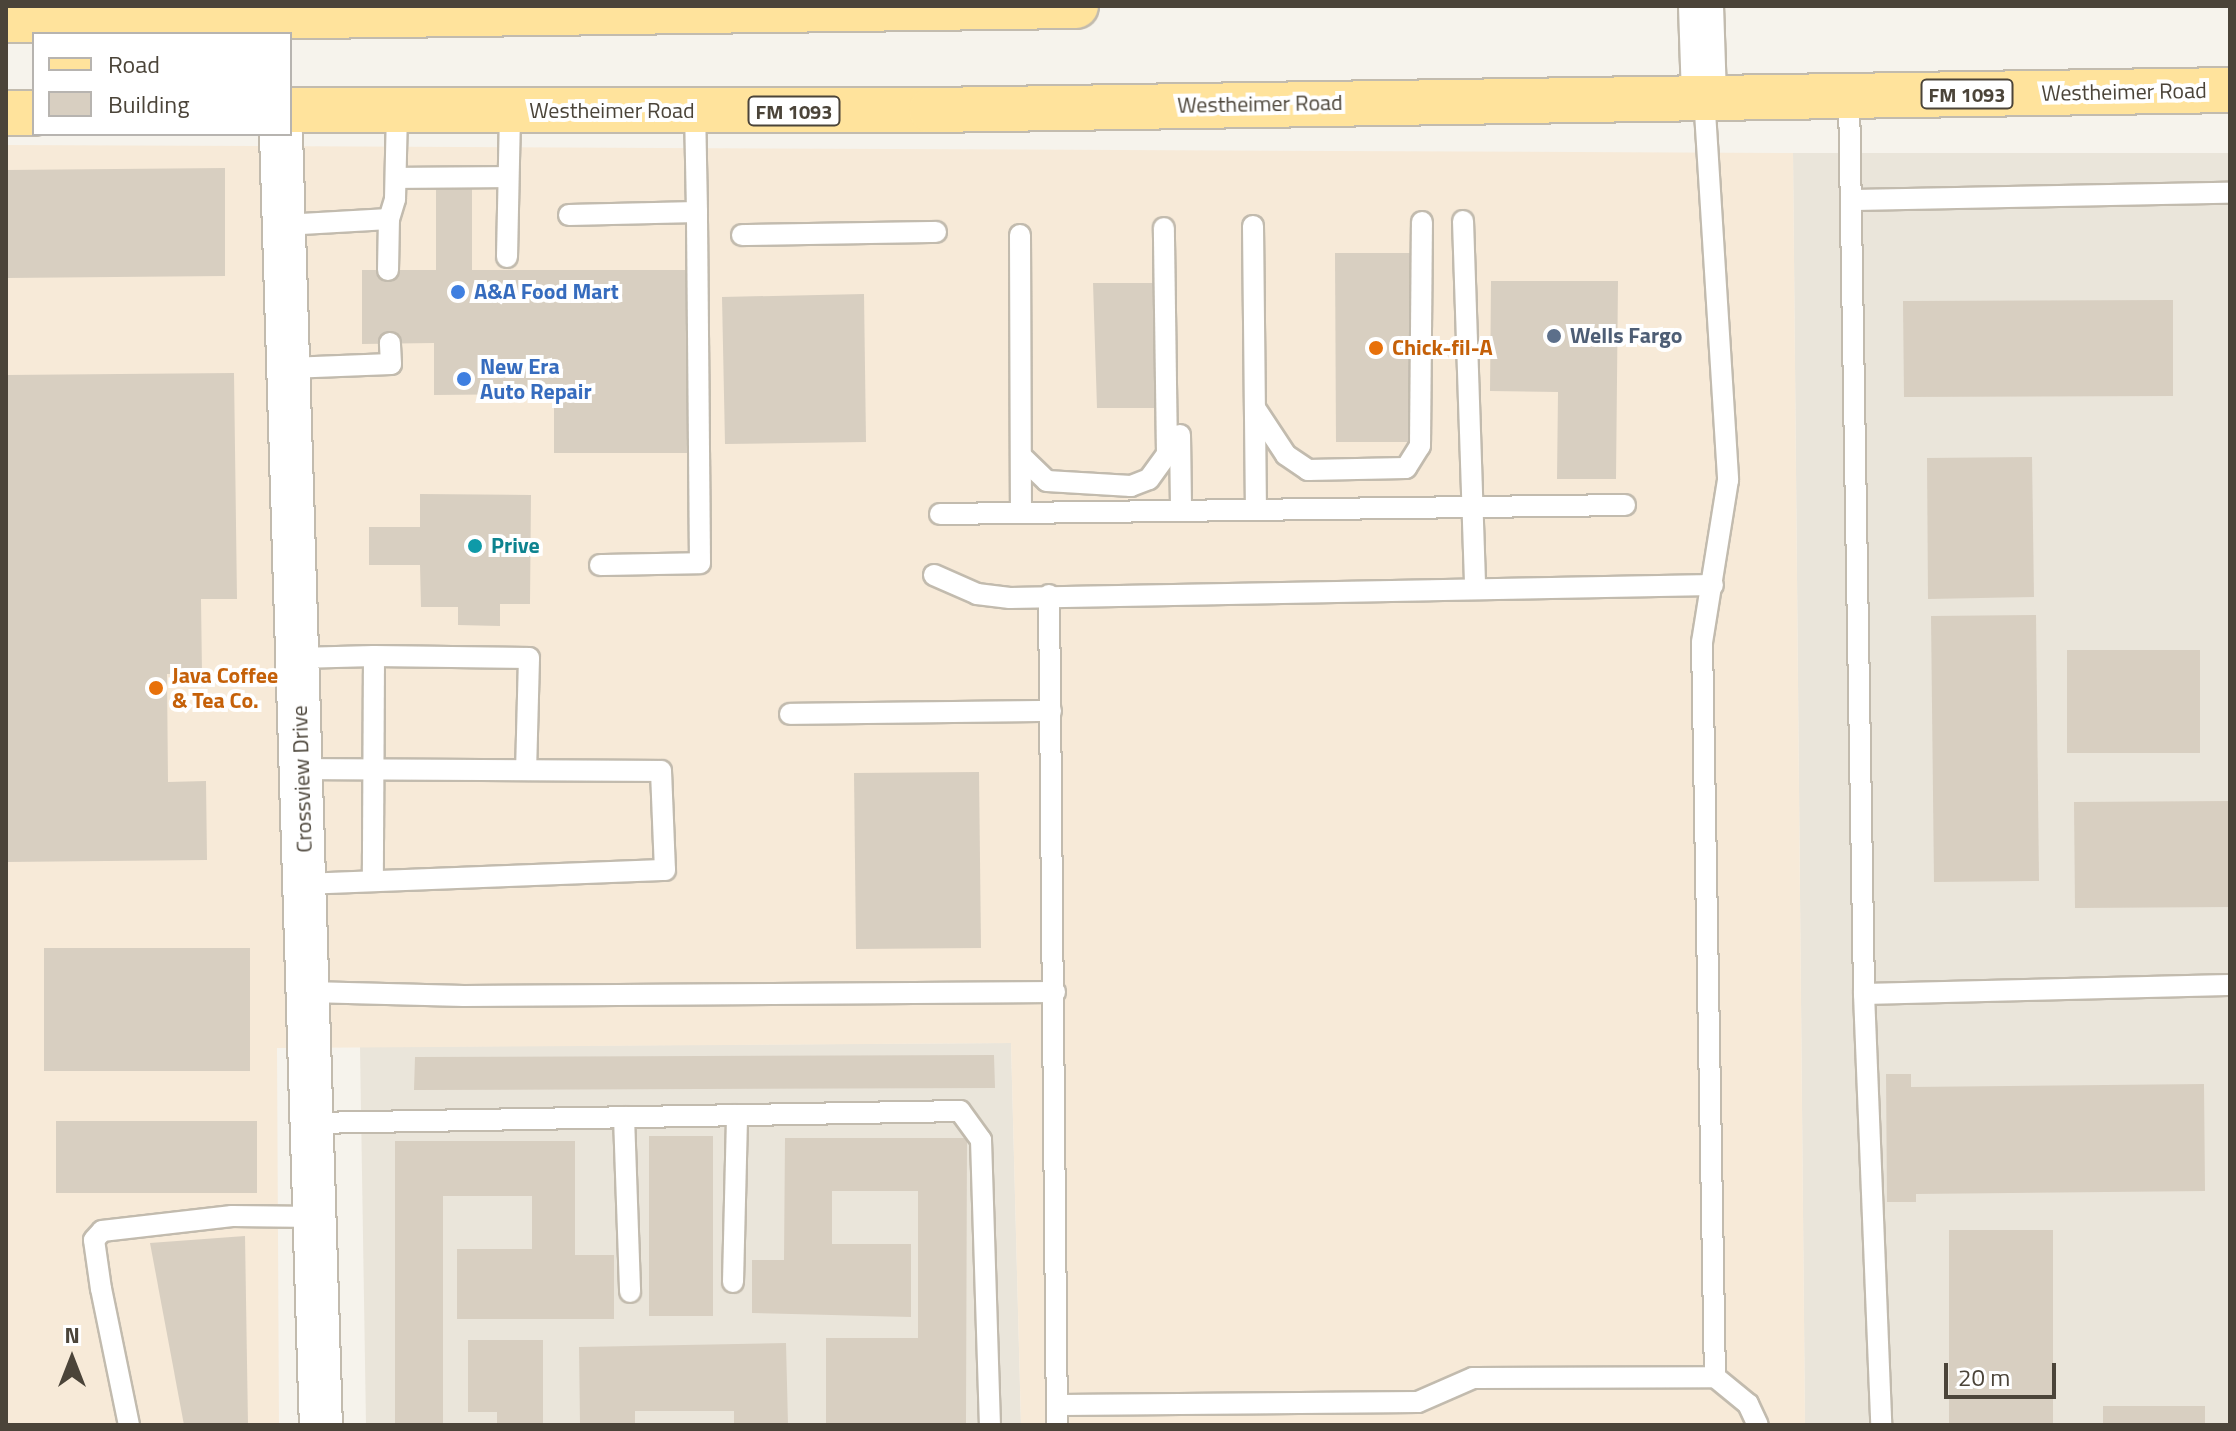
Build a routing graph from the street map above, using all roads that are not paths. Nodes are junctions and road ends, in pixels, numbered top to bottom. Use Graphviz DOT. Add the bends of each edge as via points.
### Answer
graph roads {
  1 [pos="1076,6"];
  2 [pos="1701,6"];
  3 [pos="16,15"];
  4 [pos="2230,90"];
  5 [pos="1704,96"];
  6 [pos="1849,96"];
  7 [pos="292,110"];
  8 [pos="397,111"];
  9 [pos="510,111"];
  10 [pos="695,112"];
  11 [pos="6,113"];
  12 [pos="32,113"];
  13 [pos="281,136"];
  14 [pos="507,177"];
  15 [pos="397,178"];
  16 [pos="2230,193"];
  17 [pos="1852,200"];
  18 [pos="697,212"];
  19 [pos="569,215"];
  20 [pos="389,219"];
  21 [pos="1463,221"];
  22 [pos="1422,222"];
  23 [pos="284,225"];
  24 [pos="1253,226"];
  25 [pos="936,232"];
  26 [pos="742,235"];
  27 [pos="1020,235"];
  28 [pos="507,257"];
  29 [pos="388,270"];
  30 [pos="390,343"];
  31 [pos="289,368"];
  32 [pos="1255,408"];
  33 [pos="1021,456"];
  34 [pos="1625,505"];
  35 [pos="1471,507"];
  36 [pos="1256,509"];
  37 [pos="1181,510"];
  38 [pos="1021,512"];
  39 [pos="940,514"];
  40 [pos="600,565"];
  41 [pos="934,575"];
  42 [pos="1713,585"];
  43 [pos="1475,587"];
  44 [pos="1049,595"];
  45 [pos="374,656"];
  46 [pos="298,658"];
  47 [pos="1051,711"];
  48 [pos="790,714"];
  49 [pos="302,769"];
  50 [pos="374,770"];
  51 [pos="526,770"];
  52 [pos="373,881"];
  53 [pos="306,884"];
  54 [pos="2230,985"];
  55 [pos="309,992"];
  56 [pos="1055,992"];
  57 [pos="1864,994"];
  58 [pos="737,1115"];
  59 [pos="624,1117"];
  60 [pos="313,1123"];
  61 [pos="316,1217"];
  62 [pos="733,1282"];
  63 [pos="630,1292"];
  64 [pos="1715,1377"];
  65 [pos="1059,1415"];
  66 [pos="129,1425"];
  67 [pos="321,1425"];
  68 [pos="990,1425"];
  69 [pos="1758,1425"];
  70 [pos="1881,1425"];
  1 -- 3 [label="main road"];
  2 -- 5 [label="street"];
  4 -- 6 [label="main road, Westheimer Road / FM 1093"];
  5 -- 6 [label="main road, Westheimer Road / FM 1093"];
  5 -- 10 [label="main road, Westheimer Road / FM 1093"];
  5 -- 42 [label="lane" via="1728,480"];
  6 -- 17 [label="lane"];
  7 -- 8 [label="main road, Westheimer Road / FM 1093"];
  8 -- 9 [label="main road, Westheimer Road / FM 1093"];
  8 -- 15 [label="lane"];
  9 -- 10 [label="main road, Westheimer Road / FM 1093"];
  9 -- 14 [label="lane"];
  10 -- 18 [label="lane"];
  11 -- 12 [label="main road"];
  13 -- 23 [label="street, Crossview Drive"];
  14 -- 15 [label="lane"];
  14 -- 28 [label="lane"];
  15 -- 20 [label="lane"];
  16 -- 17 [label="lane"];
  17 -- 57 [label="lane"];
  18 -- 19 [label="lane"];
  18 -- 40 [label="lane" via="700,563"];
  20 -- 23 [label="lane"];
  20 -- 29 [label="lane"];
  21 -- 35 [label="lane"];
  22 -- 32 [label="lane" via="1420,446 1406,468 1308,470 1286,455"];
  23 -- 31 [label="street, Crossview Drive"];
  24 -- 32 [label="lane"];
  25 -- 26 [label="lane"];
  27 -- 33 [label="lane"];
  30 -- 31 [label="lane" via="391,364"];
  31 -- 46 [label="street, Crossview Drive"];
  32 -- 36 [label="lane"];
  33 -- 37 [label="lane" via="1047,481 1131,486 1149,479 1167,454 1171,228"];
  33 -- 38 [label="lane"];
  34 -- 35 [label="lane"];
  35 -- 36 [label="lane"];
  35 -- 43 [label="lane"];
  36 -- 37 [label="lane"];
  37 -- 38 [label="lane"];
  38 -- 39 [label="lane"];
  41 -- 44 [label="lane" via="977,594"];
  42 -- 43 [label="lane"];
  42 -- 64 [label="lane" via="1702,642"];
  43 -- 44 [label="lane"];
  44 -- 47 [label="lane"];
  45 -- 46 [label="lane"];
  45 -- 50 [label="lane"];
  45 -- 51 [label="lane" via="529,658"];
  46 -- 49 [label="street, Crossview Drive"];
  47 -- 48 [label="lane"];
  47 -- 56 [label="lane"];
  49 -- 50 [label="lane"];
  49 -- 53 [label="street, Crossview Drive"];
  50 -- 51 [label="lane"];
  50 -- 52 [label="lane"];
  51 -- 52 [label="lane" via="661,771 665,870"];
  52 -- 53 [label="lane"];
  53 -- 55 [label="street, Crossview Drive"];
  54 -- 57 [label="lane"];
  55 -- 56 [label="lane"];
  55 -- 60 [label="street, Crossview Drive"];
  56 -- 65 [label="lane"];
  57 -- 70 [label="lane"];
  58 -- 59 [label="lane"];
  58 -- 62 [label="lane"];
  58 -- 68 [label="lane" via="960,1111 981,1140"];
  59 -- 60 [label="lane"];
  59 -- 63 [label="lane"];
  60 -- 61 [label="street, Crossview Drive"];
  61 -- 66 [label="lane" via="232,1216 102,1231 94,1240"];
  61 -- 67 [label="street, Crossview Drive"];
  64 -- 65 [label="lane" via="1473,1378 1418,1402"];
  64 -- 69 [label="lane" via="1748,1404"];
}
